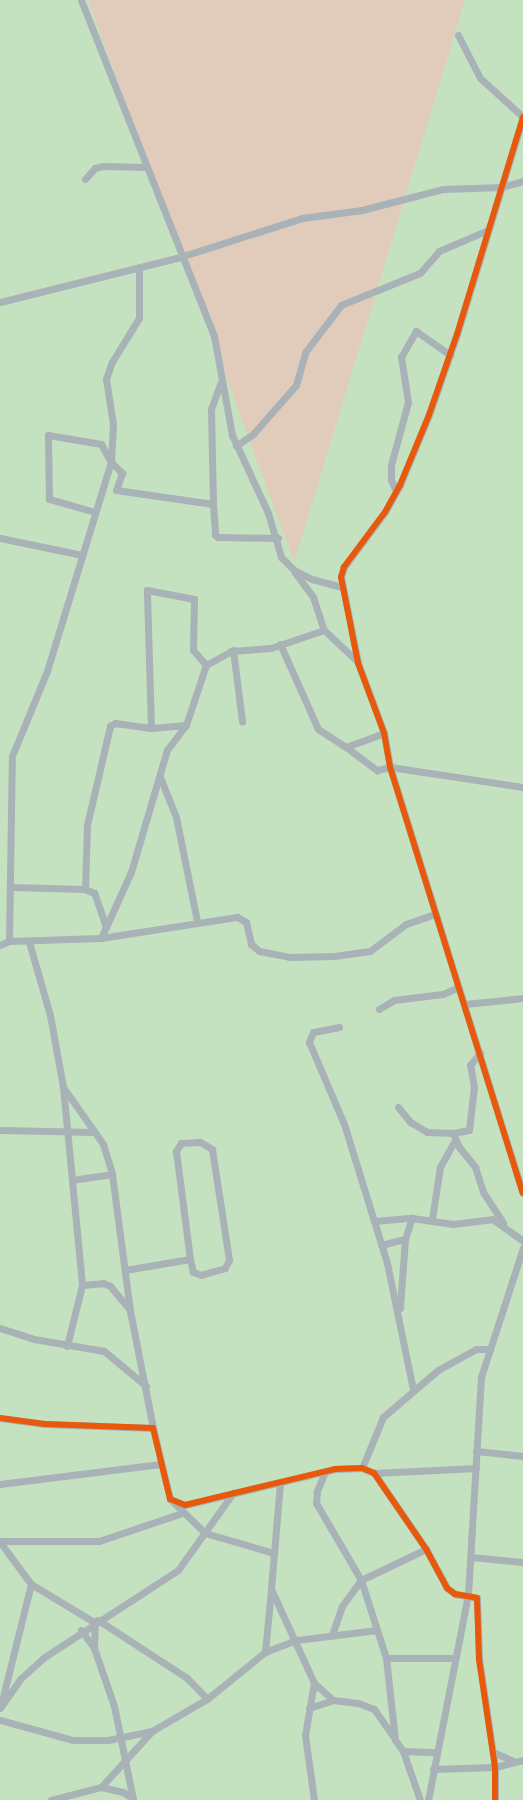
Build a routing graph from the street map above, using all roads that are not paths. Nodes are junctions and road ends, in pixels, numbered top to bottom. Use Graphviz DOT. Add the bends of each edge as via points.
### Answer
graph roads {
  1 [pos="81,0"];
  2 [pos="458,35"];
  3 [pos="523,117"];
  4 [pos="146,167"];
  5 [pos="85,180"];
  6 [pos="523,181"];
  7 [pos="502,187"];
  8 [pos="488,230"];
  9 [pos="180,257"];
  10 [pos="139,268"];
  11 [pos="0,302"];
  12 [pos="450,355"];
  13 [pos="220,383"];
  14 [pos="236,446"];
  15 [pos="111,462"];
  16 [pos="101,490"];
  17 [pos="116,490"];
  18 [pos="396,491"];
  19 [pos="213,504"];
  20 [pos="96,512"];
  21 [pos="0,538"];
  22 [pos="278,538"];
  23 [pos="82,555"];
  24 [pos="294,570"];
  25 [pos="342,587"];
  26 [pos="324,630"];
  27 [pos="280,644"];
  28 [pos="233,650"];
  29 [pos="358,663"];
  30 [pos="206,664"];
  31 [pos="242,721"];
  32 [pos="186,725"];
  33 [pos="151,728"];
  34 [pos="384,733"];
  35 [pos="346,747"];
  36 [pos="390,768"];
  37 [pos="160,777"];
  38 [pos="523,787"];
  39 [pos="10,887"];
  40 [pos="85,889"];
  41 [pos="435,914"];
  42 [pos="197,921"];
  43 [pos="106,927"];
  44 [pos="101,938"];
  45 [pos="8,941"];
  46 [pos="29,942"];
  47 [pos="0,945"];
  48 [pos="459,987"];
  49 [pos="523,998"];
  50 [pos="464,1004"];
  51 [pos="379,1009"];
  52 [pos="339,1027"];
  53 [pos="480,1053"];
  54 [pos="63,1087"];
  55 [pos="398,1107"];
  56 [pos="0,1130"];
  57 [pos="67,1131"];
  58 [pos="94,1132"];
  59 [pos="454,1137"];
  60 [pos="112,1174"];
  61 [pos="72,1180"];
  62 [pos="523,1193"];
  63 [pos="412,1218"];
  64 [pos="432,1219"];
  65 [pos="374,1221"];
  66 [pos="505,1225"];
  67 [pos="405,1239"];
  68 [pos="523,1241"];
  69 [pos="381,1245"];
  70 [pos="523,1248"];
  71 [pos="190,1259"];
  72 [pos="125,1270"];
  73 [pos="82,1285"];
  74 [pos="130,1311"];
  75 [pos="399,1315"];
  76 [pos="0,1328"];
  77 [pos="68,1346"];
  78 [pos="490,1349"];
  79 [pos="146,1386"];
  80 [pos="414,1390"];
  81 [pos="0,1418"];
  82 [pos="153,1428"];
  83 [pos="476,1451"];
  84 [pos="522,1455"];
  85 [pos="161,1464"];
  86 [pos="362,1468"];
  87 [pos="476,1468"];
  88 [pos="325,1472"];
  89 [pos="374,1473"];
  90 [pos="280,1483"];
  91 [pos="0,1484"];
  92 [pos="233,1493"];
  93 [pos="170,1499"];
  94 [pos="182,1513"];
  95 [pos="205,1533"];
  96 [pos="0,1542"];
  97 [pos="426,1549"];
  98 [pos="274,1553"];
  99 [pos="472,1557"];
  100 [pos="523,1562"];
  101 [pos="361,1580"];
  102 [pos="31,1584"];
  103 [pos="271,1589"];
  104 [pos="468,1595"];
  105 [pos="83,1617"];
  106 [pos="96,1621"];
  107 [pos="82,1630"];
  108 [pos="376,1630"];
  109 [pos="332,1635"];
  110 [pos="297,1640"];
  111 [pos="94,1648"];
  112 [pos="266,1652"];
  113 [pos="386,1658"];
  114 [pos="455,1658"];
  115 [pos="314,1683"];
  116 [pos="207,1699"];
  117 [pos="333,1700"];
  118 [pos="1,1706"];
  119 [pos="309,1708"];
  120 [pos="0,1720"];
  121 [pos="152,1731"];
  122 [pos="122,1738"];
  123 [pos="395,1740"];
  124 [pos="402,1751"];
  125 [pos="437,1752"];
  126 [pos="493,1752"];
  127 [pos="523,1760"];
  128 [pos="514,1761"];
  129 [pos="126,1762"];
  130 [pos="495,1767"];
  131 [pos="433,1769"];
  132 [pos="101,1787"];
  133 [pos="133,1799"];
  134 [pos="52,1800"];
  135 [pos="314,1800"];
  136 [pos="420,1800"];
  137 [pos="428,1800"];
  138 [pos="495,1800"];
  1 -- 4 [label="street"];
  2 -- 3 [label="street" via="480,78"];
  3 -- 7 [label="street"];
  4 -- 5 [label="street" via="103,166 95,168"];
  4 -- 9 [label="street"];
  6 -- 7 [label="street"];
  7 -- 8 [label="street"];
  7 -- 9 [label="street" via="443,190 362,210 311,216"];
  8 -- 12 [label="street"];
  8 -- 14 [label="street" via="439,251 420,273 341,305 306,351 296,385 253,434"];
  9 -- 10 [label="street"];
  9 -- 13 [label="street" via="218,348"];
  10 -- 11 [label="street"];
  10 -- 15 [label="street" via="139,318 112,362 106,379 113,424"];
  12 -- 18 [label="street" via="429,415"];
  12 -- 18 [label="street" via="416,331 401,357 408,402 391,465 391,480"];
  13 -- 14 [label="street"];
  13 -- 19 [label="street" via="211,409"];
  14 -- 22 [label="street"];
  15 -- 16 [label="street"];
  15 -- 17 [label="street" via="122,475"];
  15 -- 20 [label="street" via="96,441 48,436 49,499"];
  16 -- 17 [label="street"];
  16 -- 20 [label="street"];
  17 -- 19 [label="street"];
  18 -- 25 [label="street" via="385,512 344,567"];
  19 -- 22 [label="street" via="215,535 218,537"];
  20 -- 23 [label="street"];
  21 -- 23 [label="street"];
  22 -- 24 [label="street" via="282,557"];
  23 -- 39 [label="street" via="47,671 12,756"];
  24 -- 25 [label="street" via="326,585"];
  24 -- 26 [label="street" via="313,597"];
  25 -- 29 [label="street"];
  26 -- 27 [label="street"];
  26 -- 29 [label="street"];
  27 -- 28 [label="street"];
  27 -- 35 [label="street" via="314,724"];
  28 -- 30 [label="street"];
  28 -- 31 [label="street"];
  29 -- 34 [label="street"];
  30 -- 32 [label="street"];
  30 -- 33 [label="street" via="193,650 194,599 147,590"];
  32 -- 33 [label="street"];
  32 -- 37 [label="street" via="167,750"];
  33 -- 40 [label="street" via="115,723 110,726 87,826"];
  34 -- 35 [label="street"];
  34 -- 36 [label="street"];
  35 -- 36 [label="street" via="372,768"];
  36 -- 38 [label="street"];
  36 -- 41 [label="street"];
  37 -- 42 [label="street" via="176,817"];
  37 -- 43 [label="street" via="132,872"];
  39 -- 40 [label="street"];
  39 -- 45 [label="street"];
  40 -- 43 [label="street" via="94,893"];
  41 -- 42 [label="street" via="406,924 370,951 334,956 272,955 253,948 243,919"];
  41 -- 48 [label="street"];
  42 -- 44 [label="street"];
  43 -- 44 [label="street"];
  44 -- 46 [label="street"];
  45 -- 46 [label="street"];
  45 -- 47 [label="street"];
  46 -- 54 [label="street" via="50,1015"];
  48 -- 50 [label="street"];
  48 -- 51 [label="street" via="443,994 394,1000"];
  49 -- 50 [label="street"];
  50 -- 53 [label="street"];
  52 -- 65 [label="street" via="313,1032 309,1042 344,1124"];
  53 -- 59 [label="street" via="470,1065 474,1087 470,1106 471,1127"];
  53 -- 62 [label="street"];
  54 -- 57 [label="street"];
  54 -- 58 [label="street"];
  55 -- 59 [label="street" via="410,1122 427,1132"];
  56 -- 57 [label="street"];
  57 -- 58 [label="street"];
  57 -- 61 [label="street"];
  58 -- 60 [label="street" via="103,1144"];
  59 -- 64 [label="street" via="440,1167"];
  59 -- 66 [label="street" via="475,1167 485,1196"];
  60 -- 61 [label="street"];
  60 -- 72 [label="street"];
  61 -- 73 [label="street"];
  63 -- 64 [label="street"];
  63 -- 65 [label="street"];
  63 -- 67 [label="street"];
  64 -- 66 [label="street" via="453,1224 492,1219"];
  65 -- 69 [label="street"];
  66 -- 68 [label="street"];
  67 -- 69 [label="street"];
  67 -- 75 [label="street"];
  69 -- 75 [label="street"];
  70 -- 78 [label="street"];
  71 -- 71 [label="street" via="193,1272 202,1275 225,1268 229,1260 212,1149 200,1142 181,1143 176,1151"];
  71 -- 72 [label="street"];
  72 -- 74 [label="street"];
  73 -- 74 [label="street" via="103,1283 110,1286"];
  73 -- 77 [label="street"];
  74 -- 79 [label="street"];
  75 -- 80 [label="street"];
  76 -- 77 [label="street"];
  77 -- 79 [label="street" via="104,1351"];
  78 -- 80 [label="street" via="479,1348 454,1361"];
  78 -- 83 [label="street" via="479,1390"];
  79 -- 82 [label="street"];
  80 -- 86 [label="street" via="379,1423"];
  81 -- 82 [label="street" via="45,1424"];
  82 -- 85 [label="street"];
  83 -- 84 [label="street"];
  83 -- 87 [label="street"];
  85 -- 91 [label="street"];
  85 -- 93 [label="street"];
  86 -- 88 [label="street"];
  86 -- 89 [label="street"];
  87 -- 89 [label="street"];
  87 -- 99 [label="street"];
  88 -- 90 [label="street"];
  88 -- 101 [label="street" via="316,1503"];
  89 -- 97 [label="street"];
  90 -- 92 [label="street"];
  90 -- 98 [label="street"];
  92 -- 93 [label="street" via="191,1505"];
  92 -- 95 [label="street"];
  93 -- 94 [label="street"];
  94 -- 95 [label="street"];
  94 -- 96 [label="street" via="99,1541"];
  95 -- 98 [label="street"];
  95 -- 106 [label="street" via="167,1580"];
  96 -- 102 [label="street"];
  97 -- 101 [label="street"];
  97 -- 104 [label="street" via="447,1588 454,1594"];
  98 -- 103 [label="street"];
  99 -- 100 [label="street"];
  99 -- 104 [label="street"];
  101 -- 108 [label="street"];
  101 -- 109 [label="street" via="342,1606"];
  102 -- 105 [label="street"];
  102 -- 118 [label="street"];
  103 -- 110 [label="street"];
  103 -- 112 [label="street"];
  104 -- 114 [label="street"];
  104 -- 126 [label="street" via="478,1599 480,1667"];
  105 -- 106 [label="street"];
  105 -- 107 [label="street"];
  106 -- 107 [label="street"];
  106 -- 111 [label="street"];
  106 -- 116 [label="street" via="187,1678"];
  107 -- 111 [label="street"];
  107 -- 118 [label="street" via="32,1666"];
  108 -- 109 [label="street"];
  108 -- 113 [label="street"];
  109 -- 110 [label="street"];
  110 -- 112 [label="street"];
  110 -- 115 [label="street"];
  111 -- 122 [label="street"];
  112 -- 116 [label="street"];
  113 -- 114 [label="street"];
  113 -- 123 [label="street"];
  114 -- 125 [label="street"];
  115 -- 117 [label="street"];
  115 -- 119 [label="street"];
  116 -- 121 [label="street"];
  117 -- 119 [label="street"];
  117 -- 123 [label="street" via="374,1709"];
  119 -- 135 [label="street" via="306,1753"];
  120 -- 122 [label="street" via="55,1737"];
  121 -- 122 [label="street"];
  121 -- 129 [label="street"];
  122 -- 129 [label="street"];
  123 -- 124 [label="street"];
  124 -- 125 [label="street"];
  124 -- 136 [label="street"];
  125 -- 131 [label="street"];
  126 -- 128 [label="street"];
  126 -- 130 [label="street"];
  127 -- 128 [label="street"];
  128 -- 130 [label="street"];
  129 -- 132 [label="street"];
  129 -- 133 [label="street"];
  130 -- 131 [label="street"];
  130 -- 138 [label="street"];
  131 -- 137 [label="street"];
  132 -- 133 [label="street" via="117,1790"];
  132 -- 134 [label="street"];
}
